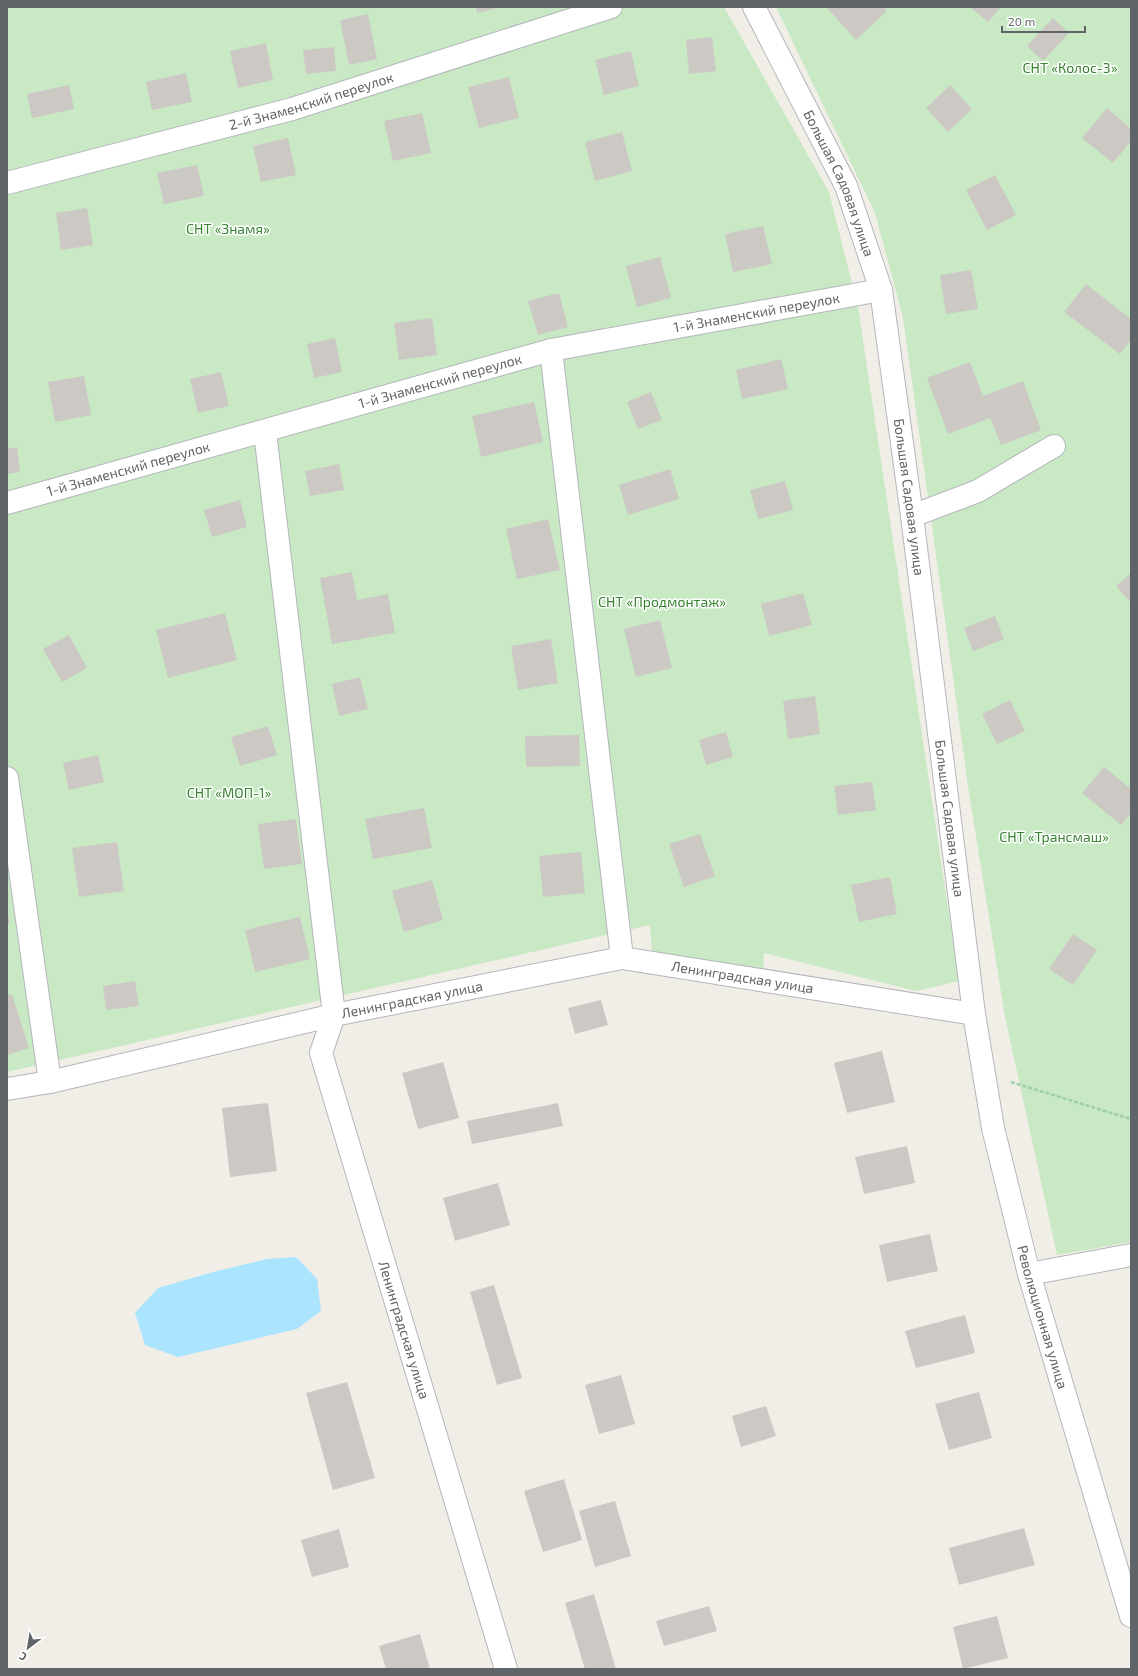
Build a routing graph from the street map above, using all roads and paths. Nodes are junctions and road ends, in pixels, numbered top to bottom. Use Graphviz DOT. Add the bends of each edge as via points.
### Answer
graph roads {
  1 [pos="611,7"];
  2 [pos="754,7"];
  3 [pos="7,183"];
  4 [pos="881,290"];
  5 [pos="551,350"];
  6 [pos="265,432"];
  7 [pos="1054,446"];
  8 [pos="7,503"];
  9 [pos="912,516"];
  10 [pos="7,778"];
  11 [pos="622,958"];
  12 [pos="974,1014"];
  13 [pos="334,1016"];
  14 [pos="984,1074"];
  15 [pos="50,1082"];
  16 [pos="7,1089"];
  17 [pos="1131,1119"];
  18 [pos="1131,1255"];
  19 [pos="1029,1274"];
  20 [pos="1131,1616"];
  21 [pos="506,1669"];
  1 -- 3 [label="street, 2-й Знаменский переулок" via="292,109"];
  2 -- 4 [label="street, Большая Садовая улица" via="846,186"];
  4 -- 5 [label="street, 1-й Знаменский переулок"];
  4 -- 9 [label="street, Большая Садовая улица"];
  5 -- 6 [label="street, 1-й Знаменский переулок"];
  5 -- 11 [label="street"];
  6 -- 8 [label="street, 1-й Знаменский переулок"];
  6 -- 13 [label="street"];
  7 -- 9 [label="street" via="978,491"];
  9 -- 12 [label="street, Большая Садовая улица"];
  10 -- 15 [label="street"];
  11 -- 12 [label="street, Ленинградская улица"];
  11 -- 13 [label="street, Ленинградская улица"];
  12 -- 14 [label="street, Революционная улица"];
  13 -- 15 [label="street"];
  13 -- 21 [label="street, Ленинградская улица" via="321,1053"];
  14 -- 17 [label="path"];
  14 -- 19 [label="street, Революционная улица" via="993,1128"];
  15 -- 16 [label="street"];
  18 -- 19 [label="street"];
  19 -- 20 [label="street, Революционная улица"];
}
